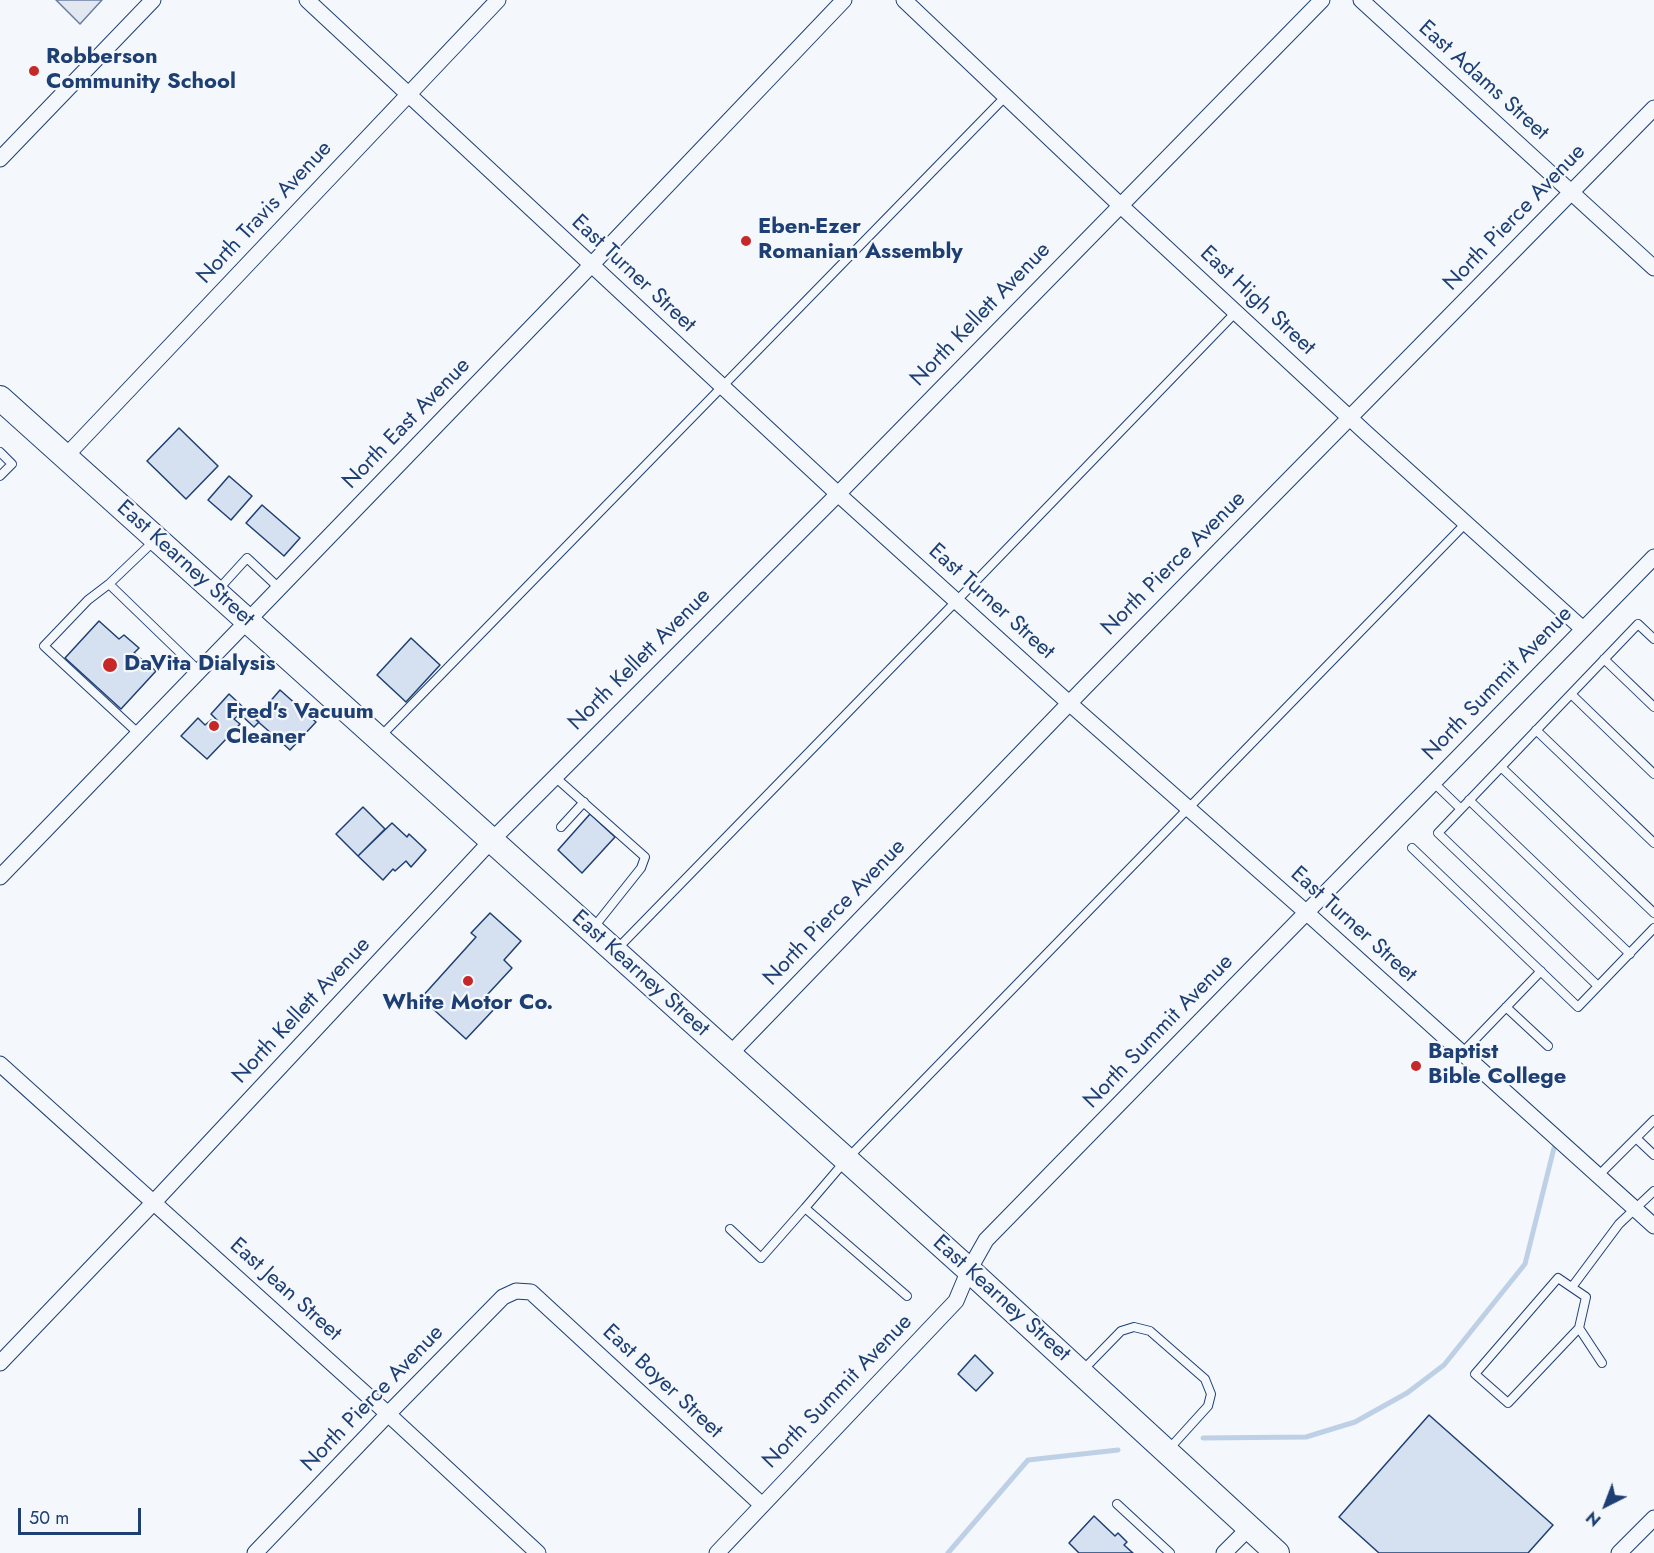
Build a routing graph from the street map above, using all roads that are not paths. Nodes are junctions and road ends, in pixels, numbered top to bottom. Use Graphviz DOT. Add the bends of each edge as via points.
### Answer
graph roads {
  1 [pos="153,0"];
  2 [pos="308,0"];
  3 [pos="498,0"];
  4 [pos="844,0"];
  5 [pos="904,0"];
  6 [pos="1322,0"];
  7 [pos="1361,0"];
  8 [pos="407,94"];
  9 [pos="1006,96"];
  10 [pos="1654,108"];
  11 [pos="0,159"];
  12 [pos="1572,192"];
  13 [pos="1120,205"];
  14 [pos="591,266"];
  15 [pos="1654,268"];
  16 [pos="1236,312"];
  17 [pos="722,387"];
  18 [pos="0,398"];
  19 [pos="1350,418"];
  20 [pos="0,452"];
  21 [pos="65,457"];
  22 [pos="0,476"];
  23 [pos="838,494"];
  24 [pos="1466,523"];
  25 [pos="156,539"];
  26 [pos="1654,557"];
  27 [pos="109,584"];
  28 [pos="279,588"];
  29 [pos="216,592"];
  30 [pos="957,602"];
  31 [pos="248,621"];
  32 [pos="1583,629"];
  33 [pos="1654,639"];
  34 [pos="1604,659"];
  35 [pos="199,671"];
  36 [pos="1570,694"];
  37 [pos="1069,704"];
  38 [pos="1654,707"];
  39 [pos="1536,730"];
  40 [pos="139,734"];
  41 [pos="379,739"];
  42 [pos="1501,767"];
  43 [pos="1654,774"];
  44 [pos="555,777"];
  45 [pos="1434,783"];
  46 [pos="1469,800"];
  47 [pos="584,802"];
  48 [pos="1188,809"];
  49 [pos="1461,809"];
  50 [pos="561,827"];
  51 [pos="492,840"];
  52 [pos="1654,843"];
  53 [pos="1412,848"];
  54 [pos="0,877"];
  55 [pos="1307,913"];
  56 [pos="1654,913"];
  57 [pos="1654,928"];
  58 [pos="591,930"];
  59 [pos="615,951"];
  60 [pos="1630,954"];
  61 [pos="1541,971"];
  62 [pos="1598,986"];
  63 [pos="1506,1007"];
  64 [pos="1548,1047"];
  65 [pos="1462,1053"];
  66 [pos="729,1055"];
  67 [pos="0,1064"];
  68 [pos="1654,1119"];
  69 [pos="1636,1138"];
  70 [pos="1654,1155"];
  71 [pos="846,1160"];
  72 [pos="1599,1176"];
  73 [pos="1654,1191"];
  74 [pos="154,1202"];
  75 [pos="805,1208"];
  76 [pos="1636,1210"];
  77 [pos="1654,1226"];
  78 [pos="730,1228"];
  79 [pos="969,1270"];
  80 [pos="1572,1287"];
  81 [pos="531,1292"];
  82 [pos="907,1296"];
  83 [pos="1579,1328"];
  84 [pos="0,1363"];
  85 [pos="1602,1363"];
  86 [pos="1081,1372"];
  87 [pos="388,1414"];
  88 [pos="1166,1452"];
  89 [pos="1117,1504"];
  90 [pos="762,1505"];
  91 [pos="1654,1518"];
  92 [pos="1249,1528"];
  93 [pos="255,1553"];
  94 [pos="538,1553"];
  95 [pos="717,1553"];
  96 [pos="1170,1553"];
  97 [pos="1224,1553"];
  98 [pos="1277,1553"];
  99 [pos="1619,1553"];
  1 -- 11 [label="street"];
  2 -- 8 [label="street, East Turner Street"];
  3 -- 8 [label="street, North Travis Avenue"];
  4 -- 14 [label="street, North East Avenue"];
  5 -- 9 [label="street, East High Street"];
  6 -- 13 [label="street, North Kellett Avenue"];
  7 -- 12 [label="street, East Adams Street"];
  8 -- 14 [label="street, East Turner Street"];
  8 -- 21 [label="street, North Travis Avenue"];
  9 -- 13 [label="street, East High Street"];
  9 -- 17 [label="lane"];
  10 -- 12 [label="street, North Pierce Avenue"];
  12 -- 15 [label="street, East Adams Street"];
  12 -- 19 [label="street, North Pierce Avenue"];
  13 -- 16 [label="street, East High Street"];
  13 -- 23 [label="street, North Kellett Avenue"];
  14 -- 17 [label="street, East Turner Street"];
  14 -- 28 [label="street, North East Avenue"];
  16 -- 19 [label="street, East High Street"];
  16 -- 30 [label="lane"];
  17 -- 23 [label="street, East Turner Street"];
  17 -- 41 [label="lane"];
  18 -- 21 [label="main road, East Kearney Street"];
  19 -- 24 [label="street, East High Street"];
  19 -- 37 [label="street, North Pierce Avenue"];
  20 -- 22 [label="lane" via="12,464"];
  21 -- 25 [label="main road, East Kearney Street"];
  23 -- 30 [label="street, East Turner Street"];
  23 -- 44 [label="street, North Kellett Avenue"];
  24 -- 32 [label="street, East High Street"];
  24 -- 48 [label="lane"];
  25 -- 27 [label="lane"];
  25 -- 29 [label="main road, East Kearney Street"];
  26 -- 32 [label="street, North Summit Avenue"];
  27 -- 35 [label="lane"];
  27 -- 40 [label="lane" via="44,646"];
  28 -- 29 [label="lane" via="247,558"];
  28 -- 31 [label="street, North East Avenue"];
  29 -- 31 [label="main road, East Kearney Street"];
  30 -- 37 [label="street, East Turner Street"];
  30 -- 59 [label="lane"];
  31 -- 35 [label="street, North East Avenue"];
  31 -- 41 [label="main road, East Kearney Street"];
  32 -- 45 [label="street, North Summit Avenue"];
  33 -- 34 [label="lane" via="1638,624"];
  34 -- 36 [label="lane"];
  34 -- 38 [label="lane"];
  35 -- 40 [label="street, North East Avenue"];
  36 -- 39 [label="lane"];
  36 -- 43 [label="lane"];
  37 -- 48 [label="street, East Turner Street"];
  37 -- 66 [label="street, North Pierce Avenue"];
  39 -- 42 [label="lane"];
  39 -- 52 [label="lane"];
  40 -- 54 [label="street, North East Avenue"];
  41 -- 51 [label="main road, East Kearney Street"];
  42 -- 46 [label="lane"];
  42 -- 56 [label="lane"];
  44 -- 47 [label="lane"];
  44 -- 51 [label="street, North Kellett Avenue"];
  45 -- 49 [label="lane"];
  45 -- 55 [label="street, North Summit Avenue"];
  46 -- 49 [label="lane"];
  46 -- 60 [label="lane"];
  47 -- 50 [label="lane"];
  47 -- 58 [label="lane" via="645,857 641,868"];
  48 -- 55 [label="street, East Turner Street"];
  48 -- 71 [label="lane"];
  49 -- 62 [label="lane" via="1438,833"];
  51 -- 58 [label="main road, East Kearney Street"];
  51 -- 74 [label="street, North Kellett Avenue"];
  53 -- 61 [label="lane"];
  55 -- 65 [label="street, East Turner Street"];
  55 -- 79 [label="street, North Summit Avenue" via="986,1240"];
  57 -- 60 [label="lane"];
  58 -- 59 [label="main road, East Kearney Street"];
  59 -- 66 [label="main road, East Kearney Street"];
  60 -- 62 [label="lane"];
  61 -- 62 [label="lane" via="1578,1007"];
  61 -- 63 [label="lane"];
  63 -- 64 [label="lane"];
  63 -- 65 [label="lane"];
  65 -- 72 [label="street, East Turner Street"];
  66 -- 71 [label="main road, East Kearney Street"];
  67 -- 74 [label="street, East Jean Street"];
  68 -- 69 [label="lane"];
  69 -- 70 [label="lane"];
  69 -- 72 [label="lane"];
  71 -- 75 [label="lane"];
  71 -- 79 [label="main road, East Kearney Street"];
  72 -- 76 [label="street, East Turner Street"];
  73 -- 76 [label="lane"];
  74 -- 84 [label="street, North Kellett Avenue"];
  74 -- 87 [label="street, East Jean Street"];
  75 -- 78 [label="lane" via="761,1258"];
  75 -- 82 [label="lane"];
  76 -- 77 [label="street, East Turner Street"];
  76 -- 80 [label="lane" via="1619,1224"];
  79 -- 86 [label="main road, East Kearney Street"];
  79 -- 90 [label="street, North Summit Avenue" via="956,1301"];
  80 -- 83 [label="lane" via="1586,1297"];
  80 -- 83 [label="lane" via="1558,1278 1475,1374 1508,1404"];
  81 -- 87 [label="street, North Pierce Avenue" via="516,1291 503,1297"];
  81 -- 90 [label="street, East Boyer Street"];
  83 -- 85 [label="lane"];
  86 -- 88 [label="main road, East Kearney Street"];
  86 -- 88 [label="lane" via="1121,1331 1134,1327 1150,1331 1205,1379 1211,1394 1208,1406"];
  87 -- 93 [label="street, North Pierce Avenue"];
  87 -- 94 [label="street, East Jean Street"];
  88 -- 92 [label="main road, East Kearney Street"];
  89 -- 96 [label="lane"];
  90 -- 95 [label="street, North Summit Avenue"];
  91 -- 99 [label="street"];
  92 -- 97 [label="street"];
  92 -- 98 [label="main road, East Kearney Street"];
}
